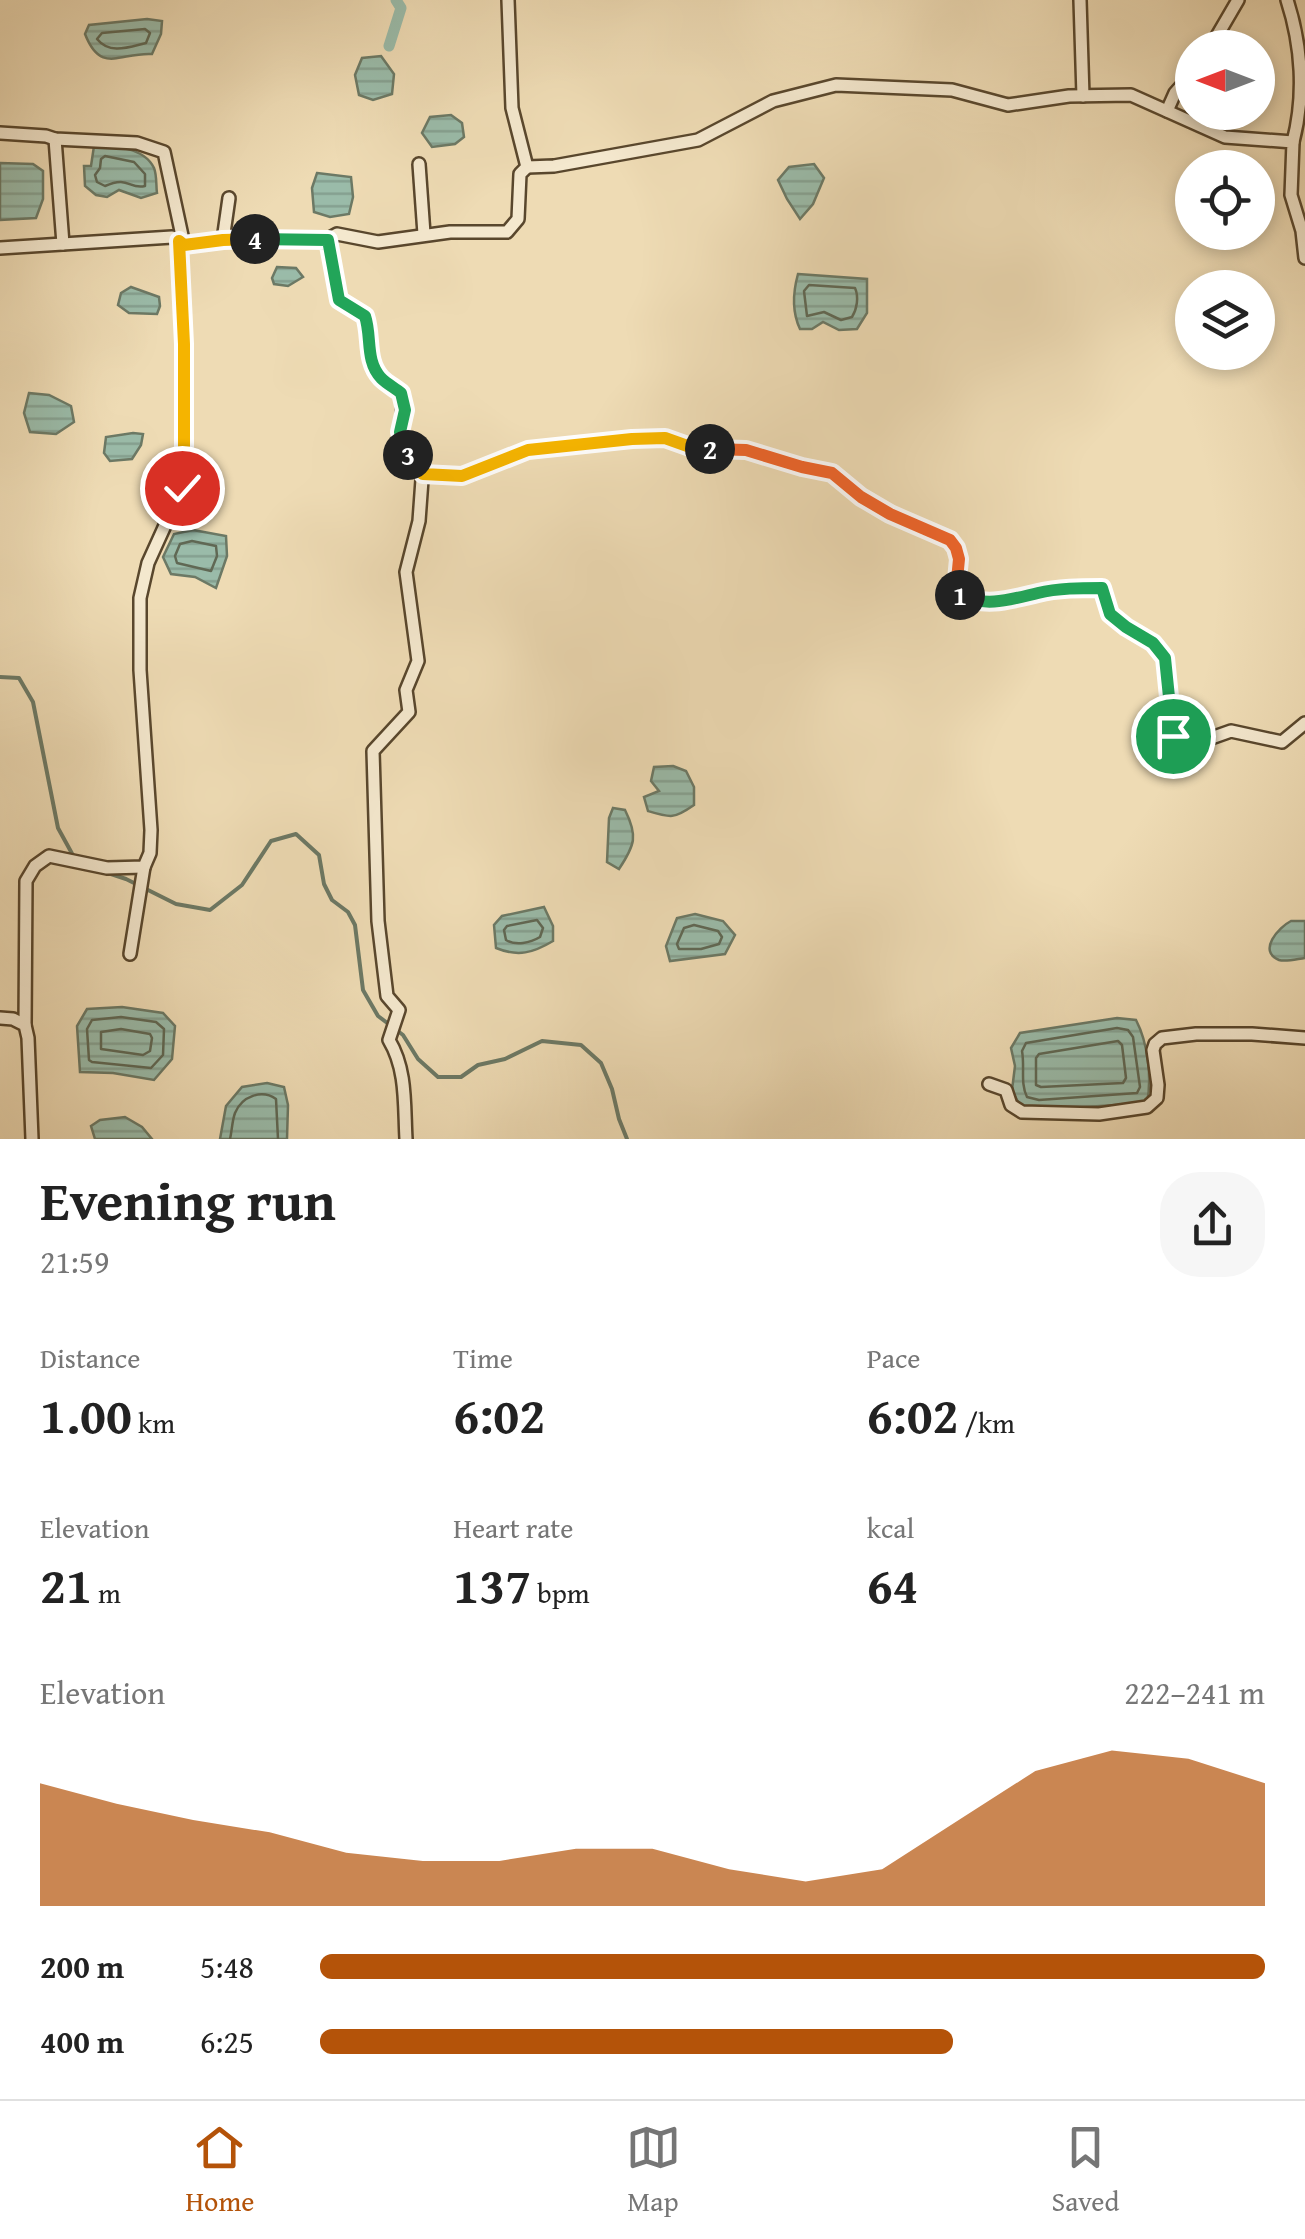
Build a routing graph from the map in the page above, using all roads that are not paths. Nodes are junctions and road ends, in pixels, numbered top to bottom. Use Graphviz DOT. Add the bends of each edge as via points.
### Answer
graph roads {
  1 [pos="508,0"];
  2 [pos="1080,0"];
  3 [pos="1238,0"];
  4 [pos="1287,0"];
  5 [pos="1220,30"];
  6 [pos="1175,94"];
  7 [pos="1083,96"];
  8 [pos="1167,111"];
  9 [pos="0,133"];
  10 [pos="54,139"];
  11 [pos="1293,142"];
  12 [pos="419,164"];
  13 [pos="528,167"];
  14 [pos="229,198"];
  15 [pos="424,234"];
  16 [pos="223,240"];
  17 [pos="328,240"];
  18 [pos="182,243"];
  19 [pos="62,244"];
  20 [pos="0,248"];
  21 [pos="1305,258"];
  22 [pos="423,474"];
  23 [pos="1305,723"];
  24 [pos="144,867"];
  25 [pos="130,954"];
  26 [pos="0,1018"];
  27 [pos="26,1025"];
  28 [pos="1305,1038"];
  29 [pos="989,1084"];
  30 [pos="32,1139"];
  31 [pos="406,1139"];
  1 -- 13 [label="street" via="512,108"];
  2 -- 7 [label="street"];
  3 -- 5 [label="street"];
  4 -- 11 [label="street" via="1301,75"];
  6 -- 8 [label="street"];
  7 -- 8 [label="street" via="1131,95"];
  7 -- 13 [label="street" via="1008,105 952,90 836,85 773,101 698,140"];
  8 -- 11 [label="street" via="1225,136"];
  9 -- 10 [label="street"];
  10 -- 18 [label="street" via="138,143 164,152"];
  10 -- 19 [label="street"];
  11 -- 21 [label="street" via="1291,196"];
  12 -- 15 [label="street"];
  13 -- 15 [label="street" via="520,174 518,219 507,232"];
  14 -- 16 [label="street"];
  15 -- 17 [label="street" via="378,242 337,234"];
  16 -- 17 [label="street"];
  16 -- 18 [label="street"];
  17 -- 22 [label="street" via="339,300 365,316 370,360 401,393 400,432"];
  18 -- 19 [label="street" via="172,237"];
  18 -- 24 [label="street" via="182,488 148,563 140,598 152,830"];
  19 -- 20 [label="street"];
  22 -- 23 [label="street" via="462,476 528,450 665,438 832,473 890,514 950,540 959,559 957,592 968,599 995,602 1102,588 1110,614 1165,658 1173,736 1183,748 1231,731 1282,742"];
  22 -- 31 [label="street" via="406,572 418,661 406,690 409,712 373,752 378,921 387,996 399,1010 389,1040 403,1079"];
  24 -- 25 [label="street"];
  24 -- 27 [label="street" via="106,868 49,856 35,866 26,881"];
  26 -- 27 [label="street"];
  27 -- 30 [label="street"];
  28 -- 29 [label="street" via="1162,1038 1153,1050 1157,1098 1136,1109 1022,1112 1011,1106 1006,1090"];
}
